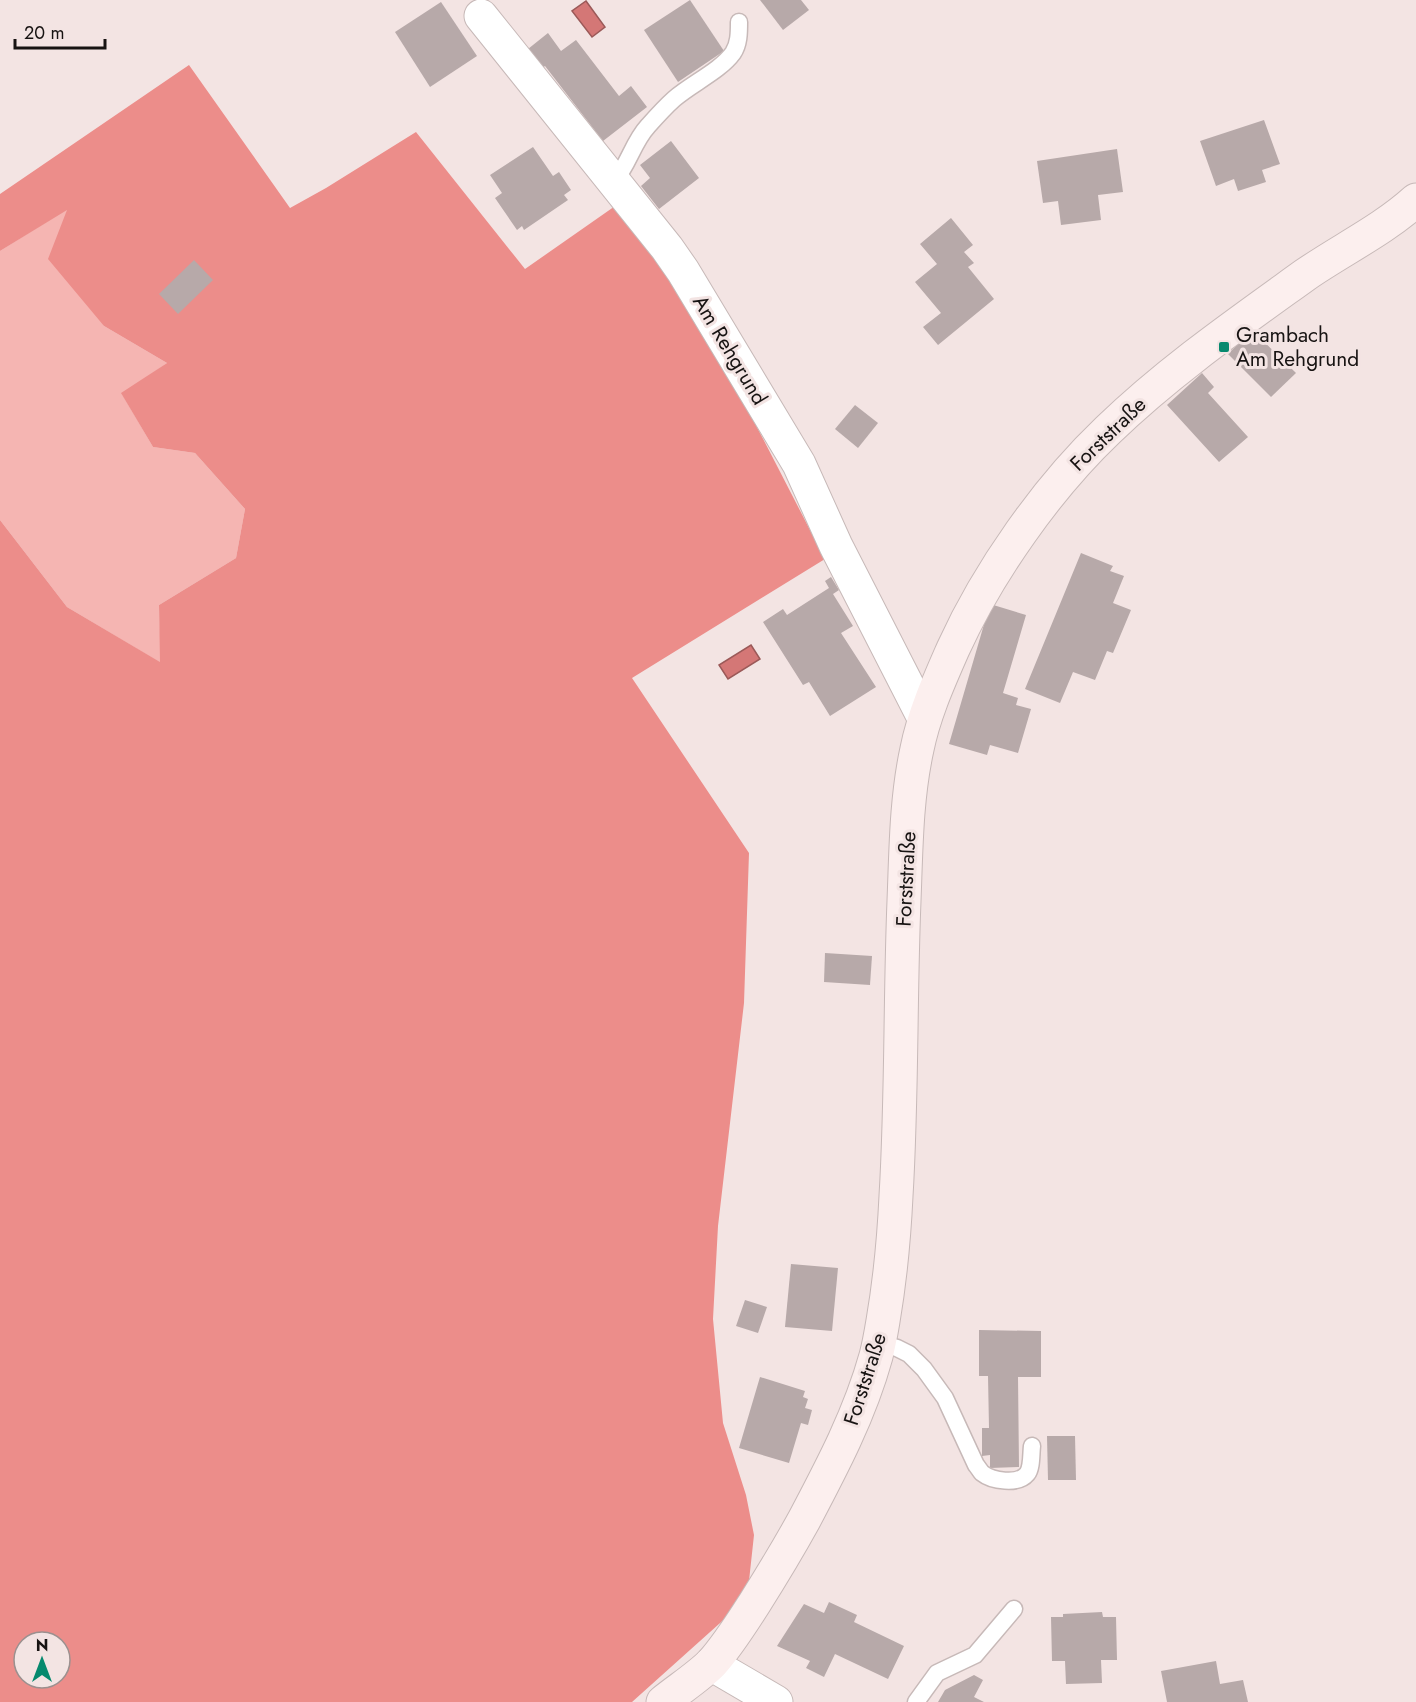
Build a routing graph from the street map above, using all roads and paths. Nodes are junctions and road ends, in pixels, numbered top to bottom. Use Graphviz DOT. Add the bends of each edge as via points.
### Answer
graph roads {
  1 [pos="481,16"];
  2 [pos="739,22"];
  3 [pos="614,182"];
  4 [pos="1416,200"];
  5 [pos="924,718"];
  6 [pos="879,1343"];
  7 [pos="1032,1446"];
  8 [pos="1014,1609"];
  9 [pos="711,1664"];
  10 [pos="663,1702"];
  11 [pos="776,1702"];
  12 [pos="916,1702"];
  1 -- 3 [label="street, Am Rehgrund"];
  2 -- 3 [label="lane" via="735,50 674,99 645,129"];
  3 -- 5 [label="street, Am Rehgrund" via="683,271 799,464 836,546"];
  4 -- 5 [label="street, Forststraße" via="1217,339 1106,432 1068,473 1007,553 955,645"];
  5 -- 6 [label="street, Forststraße" via="914,764 906,850 900,1136 891,1268"];
  6 -- 7 [label="lane" via="909,1354 924,1370 945,1398 982,1473 1000,1480 1016,1480 1026,1475"];
  6 -- 9 [label="street, Forststraße" via="859,1406 837,1457 786,1554"];
  8 -- 12 [label="lane" via="975,1655 937,1673"];
  9 -- 10 [label="street, Forststraße"];
  9 -- 11 [label="street"];
}
